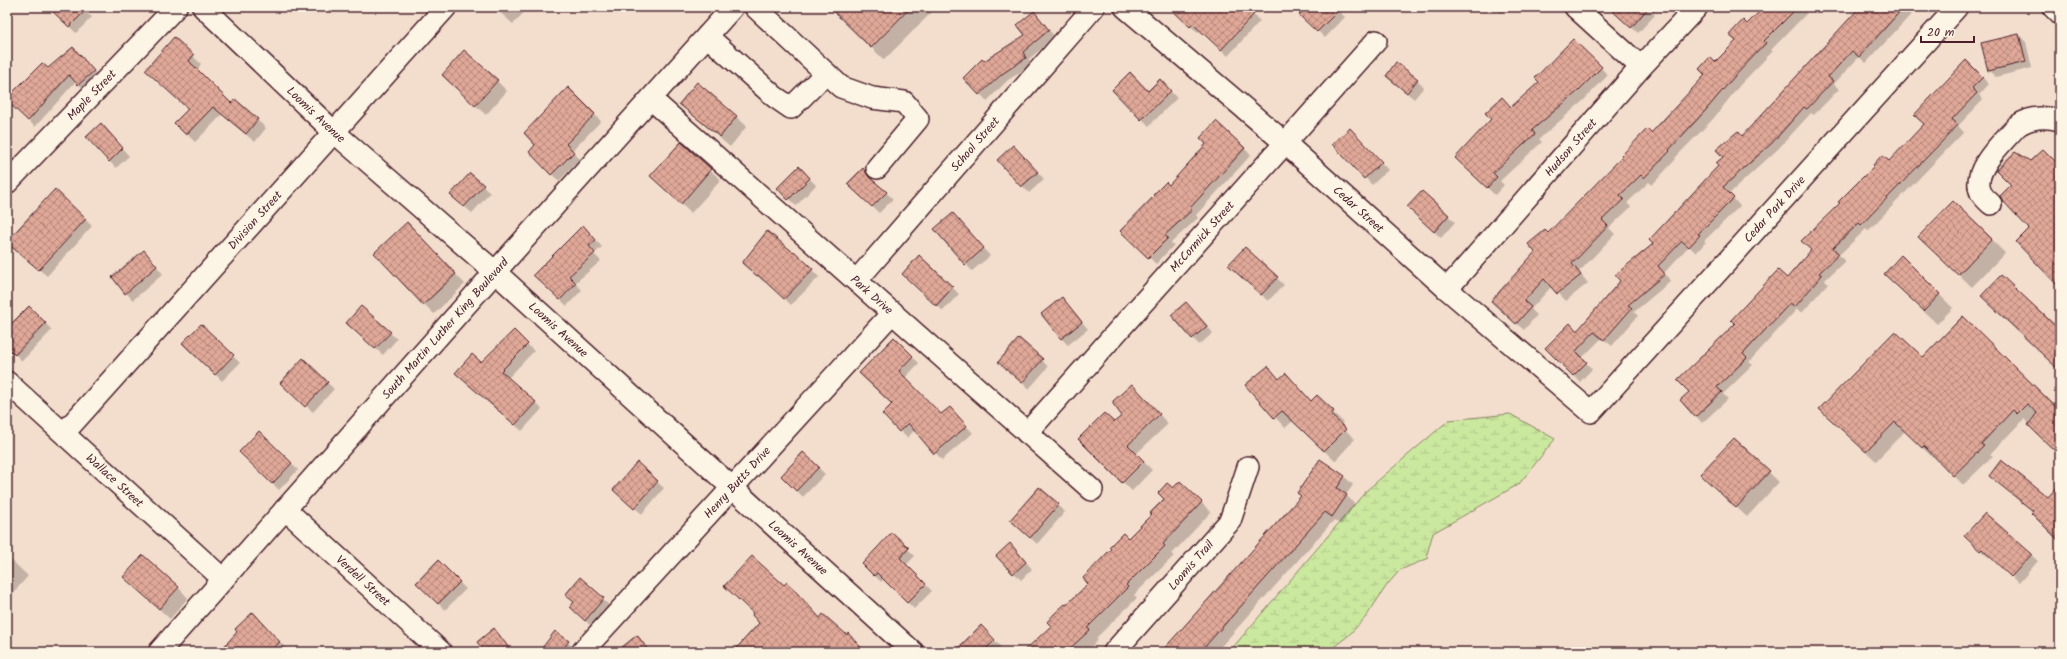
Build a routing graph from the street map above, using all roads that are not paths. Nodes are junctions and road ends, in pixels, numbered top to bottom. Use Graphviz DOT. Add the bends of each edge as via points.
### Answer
graph roads {
  1 [pos="176,7"];
  2 [pos="203,7"];
  3 [pos="446,7"];
  4 [pos="733,7"];
  5 [pos="755,7"];
  6 [pos="1094,7"];
  7 [pos="1125,7"];
  8 [pos="1575,7"];
  9 [pos="1697,7"];
  10 [pos="1957,7"];
  11 [pos="2053,7"];
  12 [pos="2060,14"];
  13 [pos="707,36"];
  14 [pos="1376,41"];
  15 [pos="1641,67"];
  16 [pos="826,73"];
  17 [pos="650,99"];
  18 [pos="2060,120"];
  19 [pos="334,132"];
  20 [pos="1284,142"];
  21 [pos="877,168"];
  22 [pos="7,183"];
  23 [pos="1991,204"];
  24 [pos="495,272"];
  25 [pos="857,280"];
  26 [pos="1447,289"];
  27 [pos="892,312"];
  28 [pos="7,382"];
  29 [pos="1591,412"];
  30 [pos="64,433"];
  31 [pos="1027,433"];
  32 [pos="1248,466"];
  33 [pos="732,487"];
  34 [pos="1092,490"];
  35 [pos="285,509"];
  36 [pos="223,579"];
  37 [pos="159,652"];
  38 [pos="441,652"];
  39 [pos="582,652"];
  40 [pos="913,652"];
  41 [pos="1114,652"];
  1 -- 22 [label="street, Maple Street"];
  2 -- 19 [label="street, Loomis Avenue"];
  3 -- 19 [label="street, Division Street"];
  4 -- 13 [label="street, South Martin Luther King Boulevard"];
  5 -- 16 [label="street"];
  6 -- 25 [label="street, School Street"];
  7 -- 20 [label="street, Cedar Street"];
  8 -- 15 [label="street"];
  9 -- 15 [label="street, Hudson Street"];
  10 -- 29 [label="street, Cedar Park Drive"];
  11 -- 12 [label="street"];
  13 -- 16 [label="street" via="775,97 791,108"];
  13 -- 17 [label="street, South Martin Luther King Boulevard"];
  14 -- 20 [label="street, McCormick Street"];
  15 -- 26 [label="street, Hudson Street"];
  16 -- 21 [label="street" via="841,87 872,98 904,102 918,119"];
  17 -- 24 [label="street, South Martin Luther King Boulevard"];
  17 -- 25 [label="street, Park Drive"];
  18 -- 23 [label="street" via="2036,118 2023,121 1983,166 1979,182 1980,192"];
  19 -- 24 [label="street, Loomis Avenue"];
  19 -- 30 [label="street, Division Street"];
  20 -- 26 [label="street, Cedar Street"];
  20 -- 31 [label="street, McCormick Street"];
  24 -- 33 [label="street, Loomis Avenue"];
  24 -- 35 [label="street, South Martin Luther King Boulevard"];
  25 -- 27 [label="street, Park Drive"];
  26 -- 29 [label="street, Cedar Street"];
  27 -- 31 [label="street, Park Drive"];
  27 -- 33 [label="street, Henry Butts Drive"];
  28 -- 30 [label="street, Wallace Street"];
  30 -- 36 [label="street, Wallace Street"];
  31 -- 34 [label="street, Park Drive"];
  32 -- 41 [label="street, Loomis Trail" via="1230,521"];
  33 -- 39 [label="street, Henry Butts Drive"];
  33 -- 40 [label="street, Loomis Avenue"];
  35 -- 36 [label="street, South Martin Luther King Boulevard"];
  35 -- 38 [label="street, Verdell Street"];
  36 -- 37 [label="street, South Martin Luther King Boulevard"];
}
